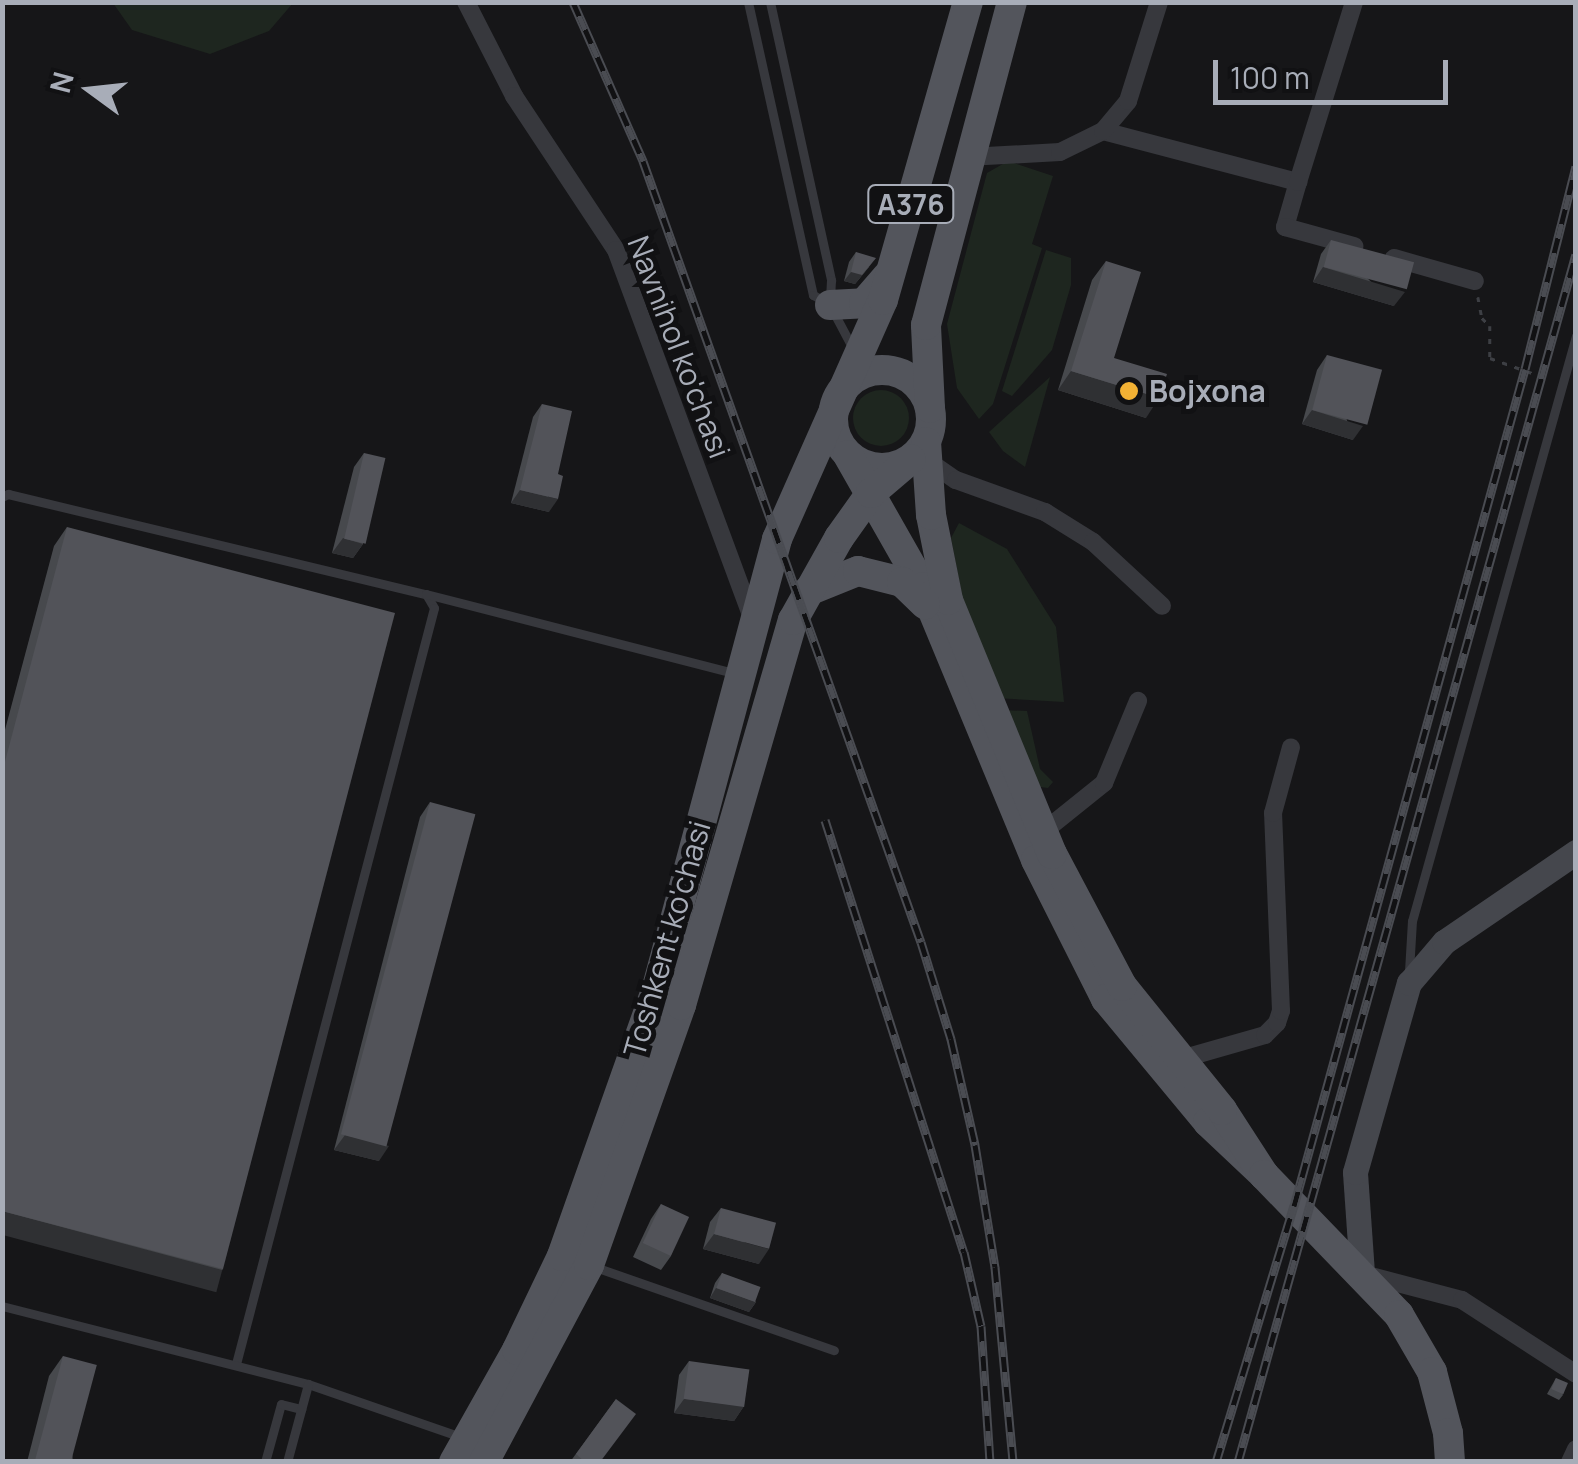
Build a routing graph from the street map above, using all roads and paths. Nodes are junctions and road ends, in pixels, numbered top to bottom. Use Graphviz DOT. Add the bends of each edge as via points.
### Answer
graph roads {
  1 [pos="466,2"];
  2 [pos="748,2"];
  3 [pos="770,2"];
  4 [pos="968,2"];
  5 [pos="1012,2"];
  6 [pos="1158,2"];
  7 [pos="1354,2"];
  8 [pos="1103,131"];
  9 [pos="968,157"];
  10 [pos="1298,182"];
  11 [pos="892,271"];
  12 [pos="1475,280"];
  13 [pos="830,305"];
  14 [pos="1576,336"];
  15 [pos="863,364"];
  16 [pos="1562,386"];
  17 [pos="836,400"];
  18 [pos="930,408"];
  19 [pos="921,454"];
  20 [pos="848,455"];
  21 [pos="871,493"];
  22 [pos="2,497"];
  23 [pos="808,591"];
  24 [pos="426,594"];
  25 [pos="1162,606"];
  26 [pos="935,616"];
  27 [pos="754,622"];
  28 [pos="742,674"];
  29 [pos="1138,701"];
  30 [pos="1291,748"];
  31 [pos="1036,837"];
  32 [pos="1576,852"];
  33 [pos="1409,983"];
  34 [pos="1181,1059"];
  35 [pos="1264,1175"];
  36 [pos="576,1260"];
  37 [pos="1362,1273"];
  38 [pos="2,1306"];
  39 [pos="834,1350"];
  40 [pos="236,1364"];
  41 [pos="1576,1374"];
  42 [pos="308,1384"];
  43 [pos="301,1409"];
  44 [pos="1576,1448"];
  45 [pos="469,1454"];
  46 [pos="266,1462"];
  47 [pos="287,1462"];
  48 [pos="1450,1462"];
  49 [pos="1570,1462"];
  1 -- 27 [label="street, Navnihol ko'chasi" via="514,96 616,250"];
  2 -- 13 [label="lane" via="814,294"];
  3 -- 13 [label="lane" via="831,280"];
  4 -- 11 [label="main road, A376"];
  5 -- 9 [label="main road"];
  6 -- 8 [label="street" via="1128,102"];
  7 -- 10 [label="street"];
  8 -- 9 [label="street" via="1060,152"];
  8 -- 10 [label="street"];
  9 -- 18 [label="main road" via="926,325"];
  10 -- 12 [label="street" via="1285,227"];
  11 -- 13 [label="main road" via="864,302"];
  11 -- 15 [label="main road, A376"];
  12 -- 16 [label="path" via="1482,318 1490,326 1490,358"];
  13 -- 15 [label="lane"];
  14 -- 16 [label="lane"];
  15 -- 17 [label="main road"];
  15 -- 18 [label="main road" via="914,381"];
  16 -- 33 [label="lane" via="1412,921"];
  17 -- 20 [label="main road" via="833,423"];
  17 -- 27 [label="main road, Toshkent ko'chasi" via="777,539"];
  18 -- 19 [label="main road"];
  19 -- 20 [label="main road" via="899,466 872,468"];
  19 -- 21 [label="main road, Toshkent ko'chasi"];
  19 -- 25 [label="street" via="956,480 1061,522 1093,542"];
  19 -- 31 [label="main road" via="948,600"];
  20 -- 21 [label="main road"];
  21 -- 23 [label="main road, Toshkent ko'chasi"];
  21 -- 26 [label="main road"];
  22 -- 24 [label="lane"];
  23 -- 26 [label="main road" via="847,572 872,573 902,582"];
  23 -- 36 [label="main road, Toshkent ko'chasi" via="793,620 681,1004"];
  24 -- 28 [label="lane"];
  24 -- 40 [label="lane" via="434,608"];
  26 -- 31 [label="main road"];
  27 -- 28 [label="main road, Toshkent ko'chasi"];
  28 -- 36 [label="main road, Toshkent ko'chasi"];
  29 -- 31 [label="street" via="1104,783"];
  30 -- 34 [label="street" via="1273,813 1277,1023 1265,1035"];
  31 -- 34 [label="main road" via="1122,986"];
  31 -- 35 [label="main road" via="1106,999 1208,1122"];
  32 -- 33 [label="street" via="1444,942"];
  33 -- 37 [label="street" via="1356,1172"];
  34 -- 35 [label="main road"];
  35 -- 37 [label="main road"];
  36 -- 39 [label="lane"];
  36 -- 45 [label="main road, Toshkent ko'chasi"];
  37 -- 41 [label="street" via="1462,1300"];
  37 -- 48 [label="main road" via="1399,1316 1432,1372"];
  38 -- 40 [label="lane"];
  40 -- 42 [label="lane"];
  42 -- 43 [label="lane"];
  42 -- 45 [label="lane"];
  43 -- 46 [label="lane" via="281,1404"];
  43 -- 47 [label="lane"];
  44 -- 49 [label="street"];
}
